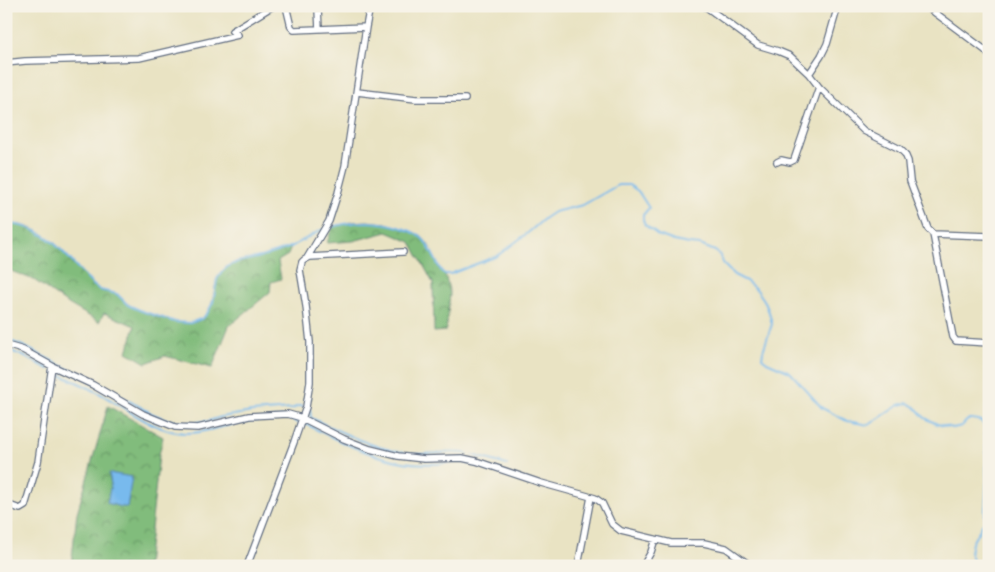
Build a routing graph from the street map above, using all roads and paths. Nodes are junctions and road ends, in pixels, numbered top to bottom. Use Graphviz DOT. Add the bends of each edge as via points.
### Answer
graph roads {
  1 [pos="273,6"];
  2 [pos="286,6"];
  3 [pos="370,6"];
  4 [pos="705,6"];
  5 [pos="838,6"];
  6 [pos="926,6"];
  7 [pos="318,9"];
  8 [pos="366,27"];
  9 [pos="319,29"];
  10 [pos="989,55"];
  11 [pos="6,63"];
  12 [pos="809,74"];
  13 [pos="819,87"];
  14 [pos="356,92"];
  15 [pos="465,99"];
  16 [pos="777,162"];
  17 [pos="933,234"];
  18 [pos="989,236"];
  19 [pos="404,252"];
  20 [pos="307,258"];
  21 [pos="989,343"];
  22 [pos="6,345"];
  23 [pos="52,366"];
  24 [pos="302,418"];
  25 [pos="591,497"];
  26 [pos="6,506"];
  27 [pos="655,539"];
  28 [pos="246,566"];
  29 [pos="578,566"];
  30 [pos="644,566"];
  31 [pos="751,566"];
  1 -- 11 [label="street" via="232,31 238,35 159,54 139,58"];
  2 -- 9 [label="street" via="292,29"];
  3 -- 8 [label="street"];
  4 -- 12 [label="street" via="746,38 790,56"];
  5 -- 12 [label="street" via="827,44"];
  6 -- 10 [label="street"];
  7 -- 9 [label="street"];
  8 -- 9 [label="street"];
  8 -- 14 [label="street"];
  12 -- 13 [label="street"];
  13 -- 16 [label="street" via="794,160"];
  13 -- 17 [label="street" via="864,131 905,154 910,181 928,229"];
  14 -- 15 [label="street"];
  14 -- 20 [label="street" via="338,193 328,221"];
  17 -- 18 [label="street"];
  17 -- 21 [label="street" via="956,341"];
  19 -- 20 [label="street"];
  20 -- 24 [label="street" via="300,270 310,342 310,382"];
  22 -- 23 [label="street" via="23,350"];
  23 -- 24 [label="street" via="93,384 143,414 175,427 198,428 249,416 288,414"];
  23 -- 26 [label="street" via="38,462 25,506 20,509"];
  24 -- 25 [label="street" via="370,449 424,459 476,461"];
  24 -- 28 [label="street"];
  25 -- 27 [label="street" via="602,503 612,524 621,530"];
  25 -- 29 [label="street"];
  27 -- 30 [label="street"];
  27 -- 31 [label="street" via="726,548"];
}
